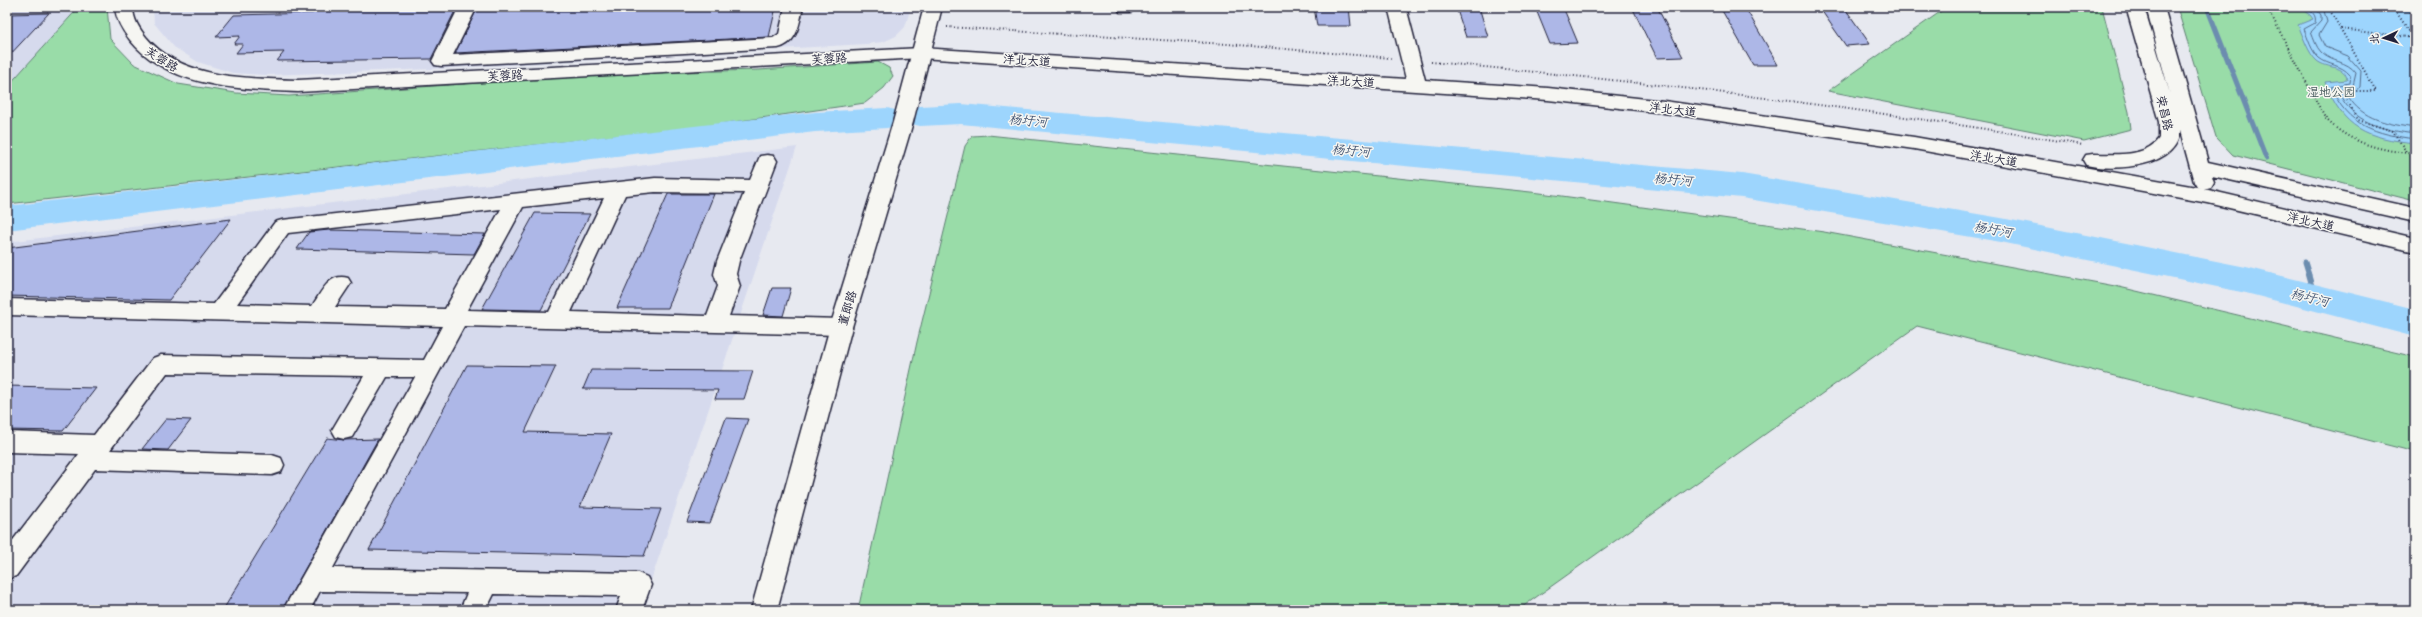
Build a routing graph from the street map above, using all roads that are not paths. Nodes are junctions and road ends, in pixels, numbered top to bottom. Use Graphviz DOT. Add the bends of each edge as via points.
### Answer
graph roads {
  1 [pos="124,7"];
  2 [pos="468,7"];
  3 [pos="794,7"];
  4 [pos="933,7"];
  5 [pos="1397,7"];
  6 [pos="2135,7"];
  7 [pos="2155,7"];
  8 [pos="924,40"];
  9 [pos="1414,73"];
  10 [pos="2170,137"];
  11 [pos="2092,154"];
  12 [pos="767,161"];
  13 [pos="2202,181"];
  14 [pos="757,187"];
  15 [pos="618,189"];
  16 [pos="516,200"];
  17 [pos="2415,215"];
  18 [pos="2415,230"];
  19 [pos="2415,245"];
  20 [pos="340,283"];
  21 [pos="7,307"];
  22 [pos="220,312"];
  23 [pos="318,314"];
  24 [pos="455,317"];
  25 [pos="556,320"];
  26 [pos="714,324"];
  27 [pos="841,327"];
  28 [pos="381,368"];
  29 [pos="431,369"];
  30 [pos="344,430"];
  31 [pos="7,442"];
  32 [pos="94,452"];
  33 [pos="272,465"];
  34 [pos="7,568"];
  35 [pos="313,579"];
  36 [pos="486,582"];
  37 [pos="296,610"];
  38 [pos="473,610"];
  39 [pos="629,610"];
  40 [pos="764,610"];
  1 -- 8 [label="street, 芙蓉路" via="124,18 142,47 183,71 241,84 298,86"];
  2 -- 3 [label="street" via="441,61 778,43 787,36"];
  4 -- 8 [label="street, 董郎路"];
  5 -- 9 [label="street"];
  6 -- 10 [label="street, 荣昌路" via="2169,122"];
  7 -- 13 [label="street, 荣昌路"];
  8 -- 9 [label="street, 洋北大道"];
  8 -- 27 [label="street, 董郎路" via="903,122"];
  9 -- 11 [label="street, 洋北大道" via="1625,92"];
  9 -- 13 [label="street, 洋北大道" via="1548,94"];
  10 -- 11 [label="street, 荣昌路" via="2165,145 2150,156 2131,160"];
  10 -- 13 [label="street"];
  11 -- 13 [label="street, 洋北大道"];
  12 -- 14 [label="street"];
  13 -- 17 [label="street"];
  13 -- 18 [label="street, 洋北大道"];
  13 -- 19 [label="street, 洋北大道"];
  14 -- 15 [label="street" via="655,185"];
  14 -- 26 [label="street" via="728,261 725,274 729,286"];
  15 -- 16 [label="street"];
  15 -- 25 [label="street"];
  16 -- 22 [label="street" via="282,227"];
  16 -- 24 [label="street"];
  20 -- 23 [label="street"];
  21 -- 22 [label="street"];
  22 -- 23 [label="street"];
  23 -- 24 [label="street"];
  24 -- 25 [label="street"];
  24 -- 29 [label="street"];
  25 -- 26 [label="street"];
  26 -- 27 [label="street"];
  27 -- 40 [label="street, 董郎路"];
  28 -- 29 [label="street"];
  28 -- 30 [label="street"];
  28 -- 32 [label="street" via="161,364"];
  29 -- 35 [label="street"];
  31 -- 32 [label="street"];
  32 -- 33 [label="street"];
  32 -- 34 [label="street"];
  35 -- 36 [label="street"];
  35 -- 37 [label="street"];
  36 -- 38 [label="street"];
  36 -- 39 [label="street" via="638,585"];
}
